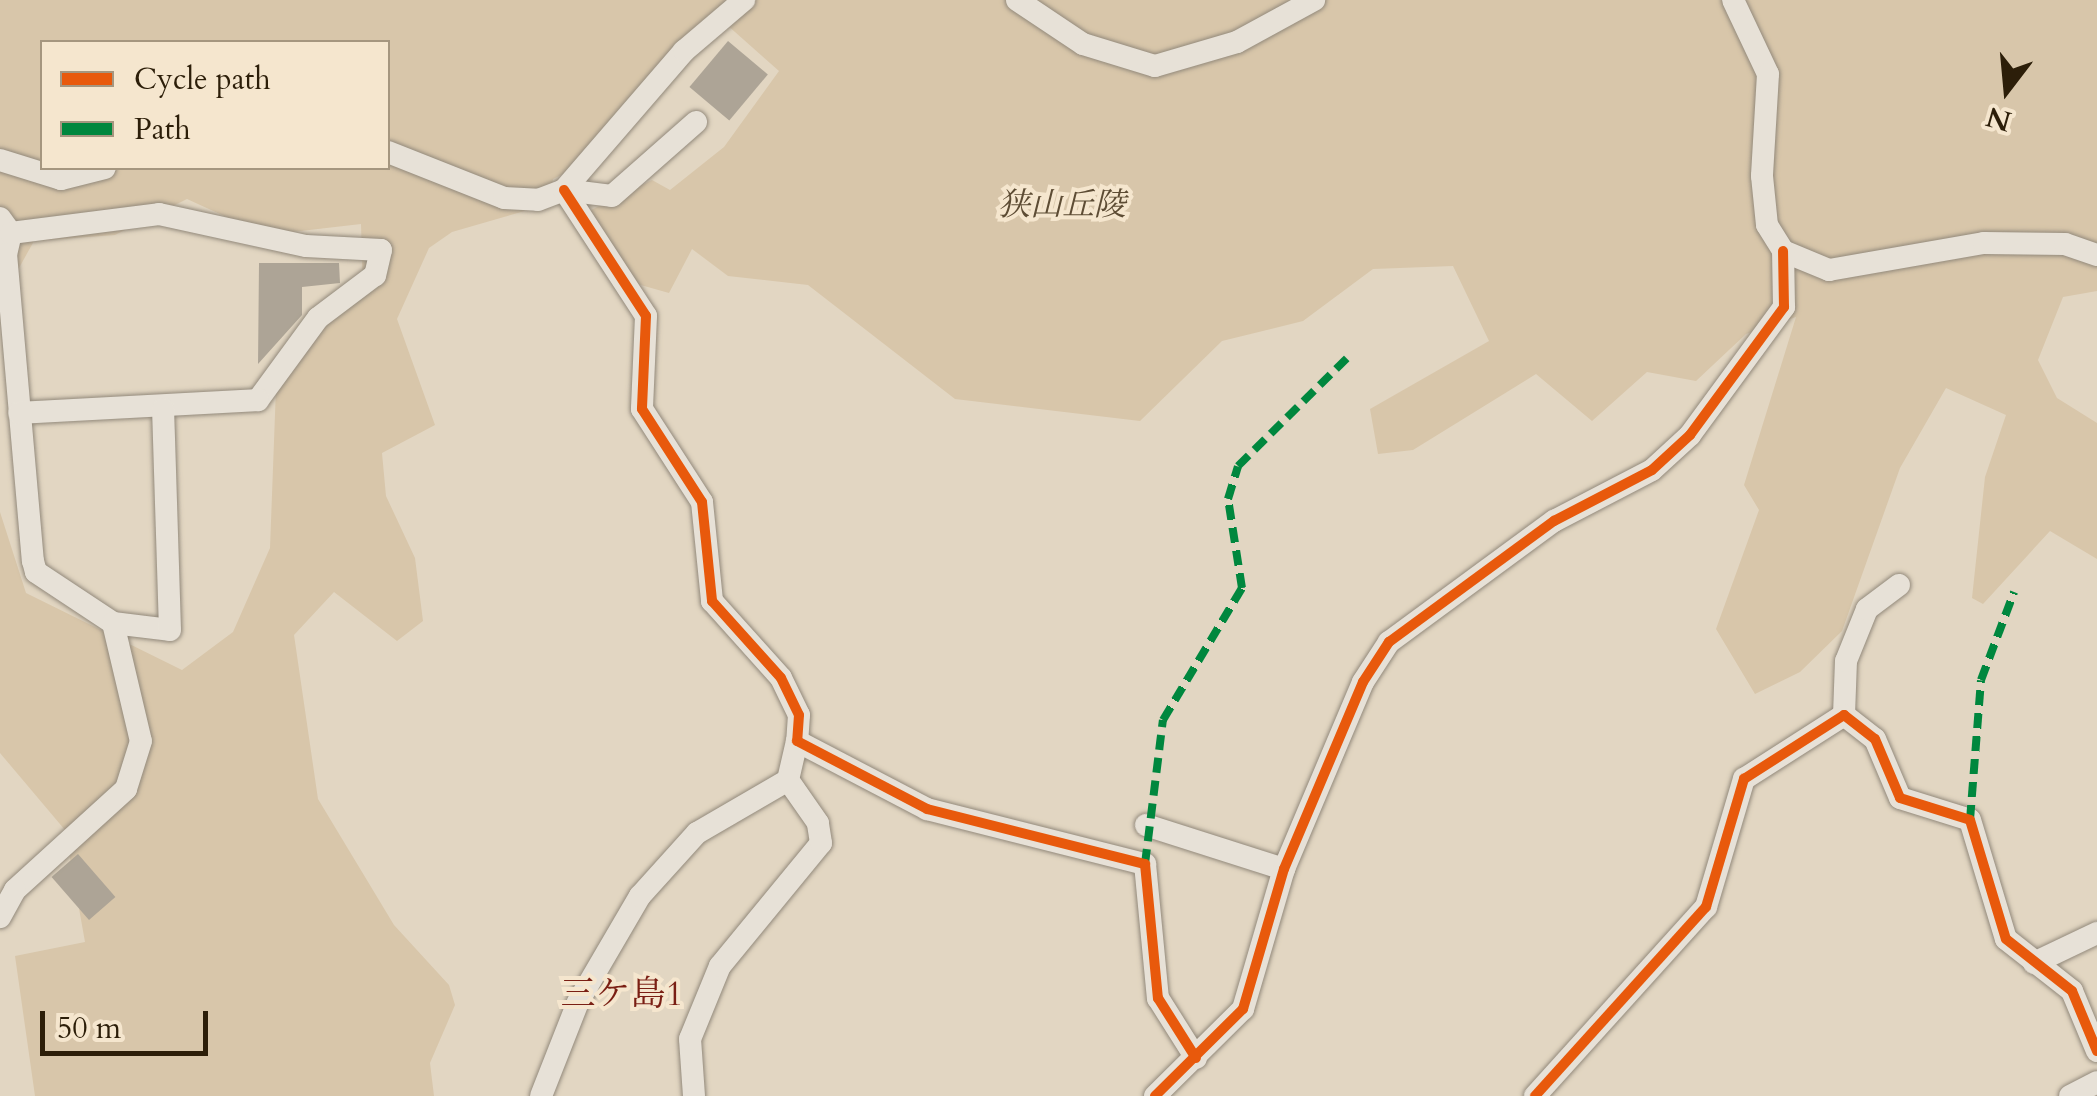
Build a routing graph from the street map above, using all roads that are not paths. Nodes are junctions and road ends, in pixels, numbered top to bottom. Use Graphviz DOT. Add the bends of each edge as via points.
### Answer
graph roads {
  1 [pos="744,0"];
  2 [pos="1017,0"];
  3 [pos="1314,0"];
  4 [pos="1733,0"];
  5 [pos="696,122"];
  6 [pos="390,153"];
  7 [pos="0,160"];
  8 [pos="97,170"];
  9 [pos="564,190"];
  10 [pos="6,225"];
  11 [pos="1783,252"];
  12 [pos="2097,255"];
  13 [pos="164,408"];
  14 [pos="19,413"];
  15 [pos="1899,584"];
  16 [pos="113,623"];
  17 [pos="1844,715"];
  18 [pos="797,741"];
  19 [pos="788,780"];
  20 [pos="1146,825"];
  21 [pos="1284,869"];
  22 [pos="0,916"];
  23 [pos="2097,932"];
  24 [pos="2034,963"];
  25 [pos="2097,1051"];
  26 [pos="1196,1058"];
  27 [pos="2097,1082"];
  28 [pos="542,1096"];
  29 [pos="694,1096"];
  30 [pos="1156,1096"];
  31 [pos="1535,1096"];
  32 [pos="2070,1096"];
  1 -- 9 [label="street" via="684,51"];
  2 -- 3 [label="street" via="1083,44 1154,66 1238,42"];
  4 -- 11 [label="street" via="1768,74 1762,176 1767,226"];
  5 -- 9 [label="street" via="612,196"];
  6 -- 9 [label="street" via="504,198 538,200"];
  7 -- 8 [label="street" via="61,179"];
  9 -- 18 [label="street" via="646,316 642,410 702,502 712,601 781,678 799,715"];
  10 -- 13 [label="street" via="159,214 306,246 382,250 375,275 318,318 258,400"];
  10 -- 14 [label="street"];
  11 -- 12 [label="street" via="1829,270 1984,243 2065,244"];
  11 -- 21 [label="street" via="1784,307 1690,435 1652,470 1554,521 1389,642 1336,740"];
  13 -- 14 [label="street"];
  13 -- 16 [label="street" via="170,630"];
  14 -- 16 [label="street" via="36,572"];
  15 -- 17 [label="street" via="1868,609 1846,661"];
  16 -- 22 [label="street" via="141,741 137,766 105,814 15,890"];
  17 -- 24 [label="street" via="1874,739 1900,798 1970,820 2006,940"];
  17 -- 31 [label="street" via="1744,779 1706,907"];
  18 -- 19 [label="street"];
  18 -- 26 [label="street" via="927,810 1145,864 1158,998"];
  19 -- 28 [label="street" via="697,834 640,896 578,1002"];
  19 -- 29 [label="street" via="818,823 822,843 720,966 692,1030"];
  20 -- 21 [label="street"];
  21 -- 26 [label="street" via="1243,1009"];
  23 -- 24 [label="street"];
  24 -- 25 [label="street" via="2072,991"];
  26 -- 30 [label="street"];
  27 -- 32 [label="street"];
}
